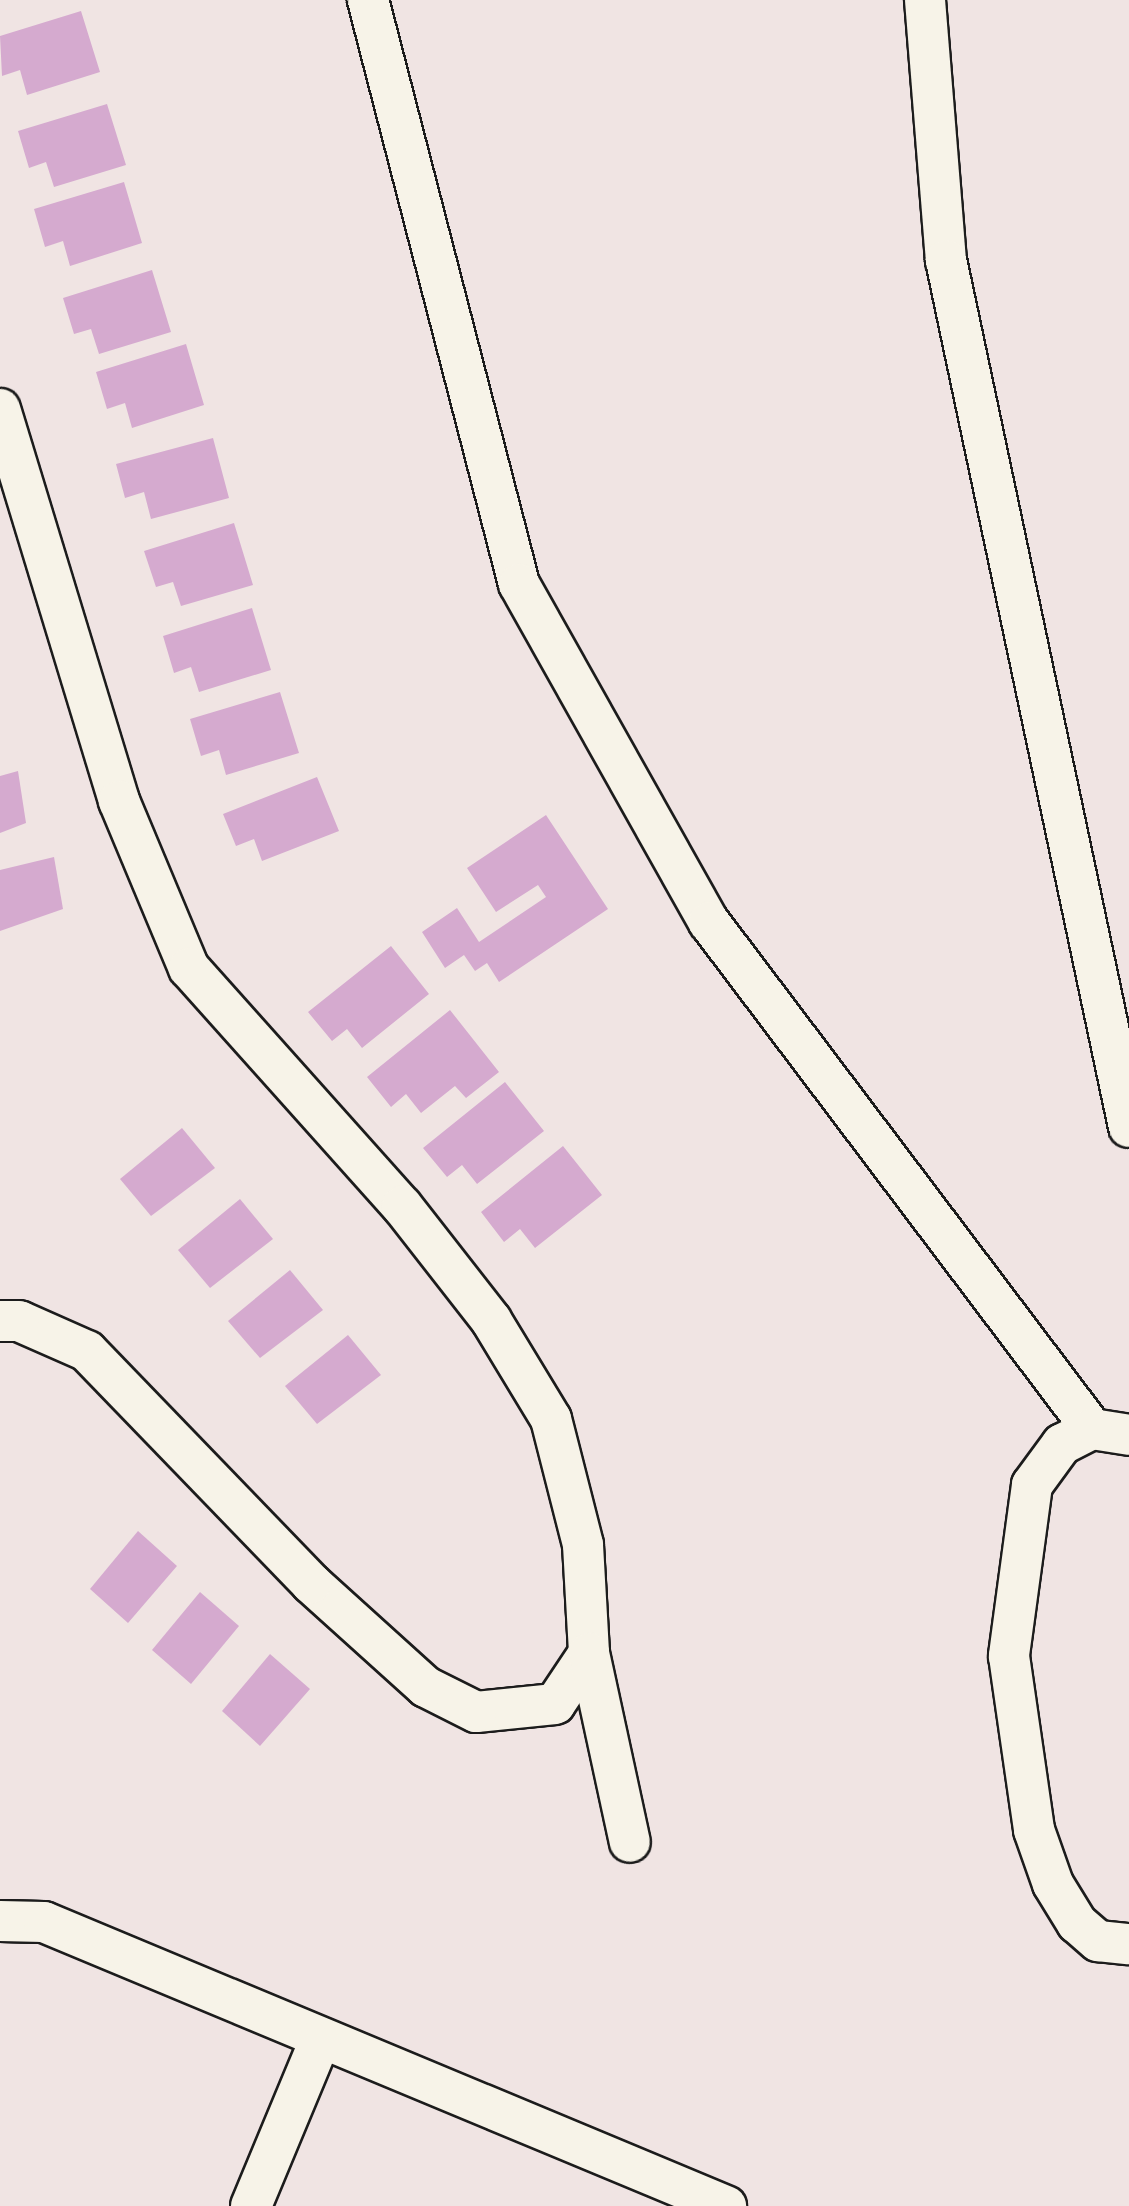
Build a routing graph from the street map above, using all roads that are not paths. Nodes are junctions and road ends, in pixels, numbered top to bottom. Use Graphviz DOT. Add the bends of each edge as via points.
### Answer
graph roads {
  1 [pos="368,0"];
  2 [pos="925,0"];
  3 [pos="0,409"];
  4 [pos="1129,1127"];
  5 [pos="0,1321"];
  6 [pos="1110,1432"];
  7 [pos="589,1653"];
  8 [pos="630,1842"];
  9 [pos="0,1920"];
  10 [pos="1129,1944"];
  11 [pos="320,2038"];
  12 [pos="650,2191"];
  13 [pos="251,2206"];
  14 [pos="726,2206"];
  1 -- 6 [label="street" via="519,584 709,922"];
  2 -- 4 [label="street" via="946,260"];
  3 -- 7 [label="street" via="120,802 189,968 402,1206 491,1320 551,1419 583,1545"];
  5 -- 7 [label="street" via="19,1321 87,1351 311,1582 426,1687 476,1712 555,1704"];
  6 -- 10 [label="street" via="1062,1444 1032,1484 1009,1656 1034,1830 1053,1884 1076,1923 1098,1941"];
  7 -- 8 [label="street"];
  9 -- 11 [label="street" via="44,1922"];
  11 -- 12 [label="street"];
  11 -- 13 [label="street"];
  12 -- 14 [label="street"];
}
